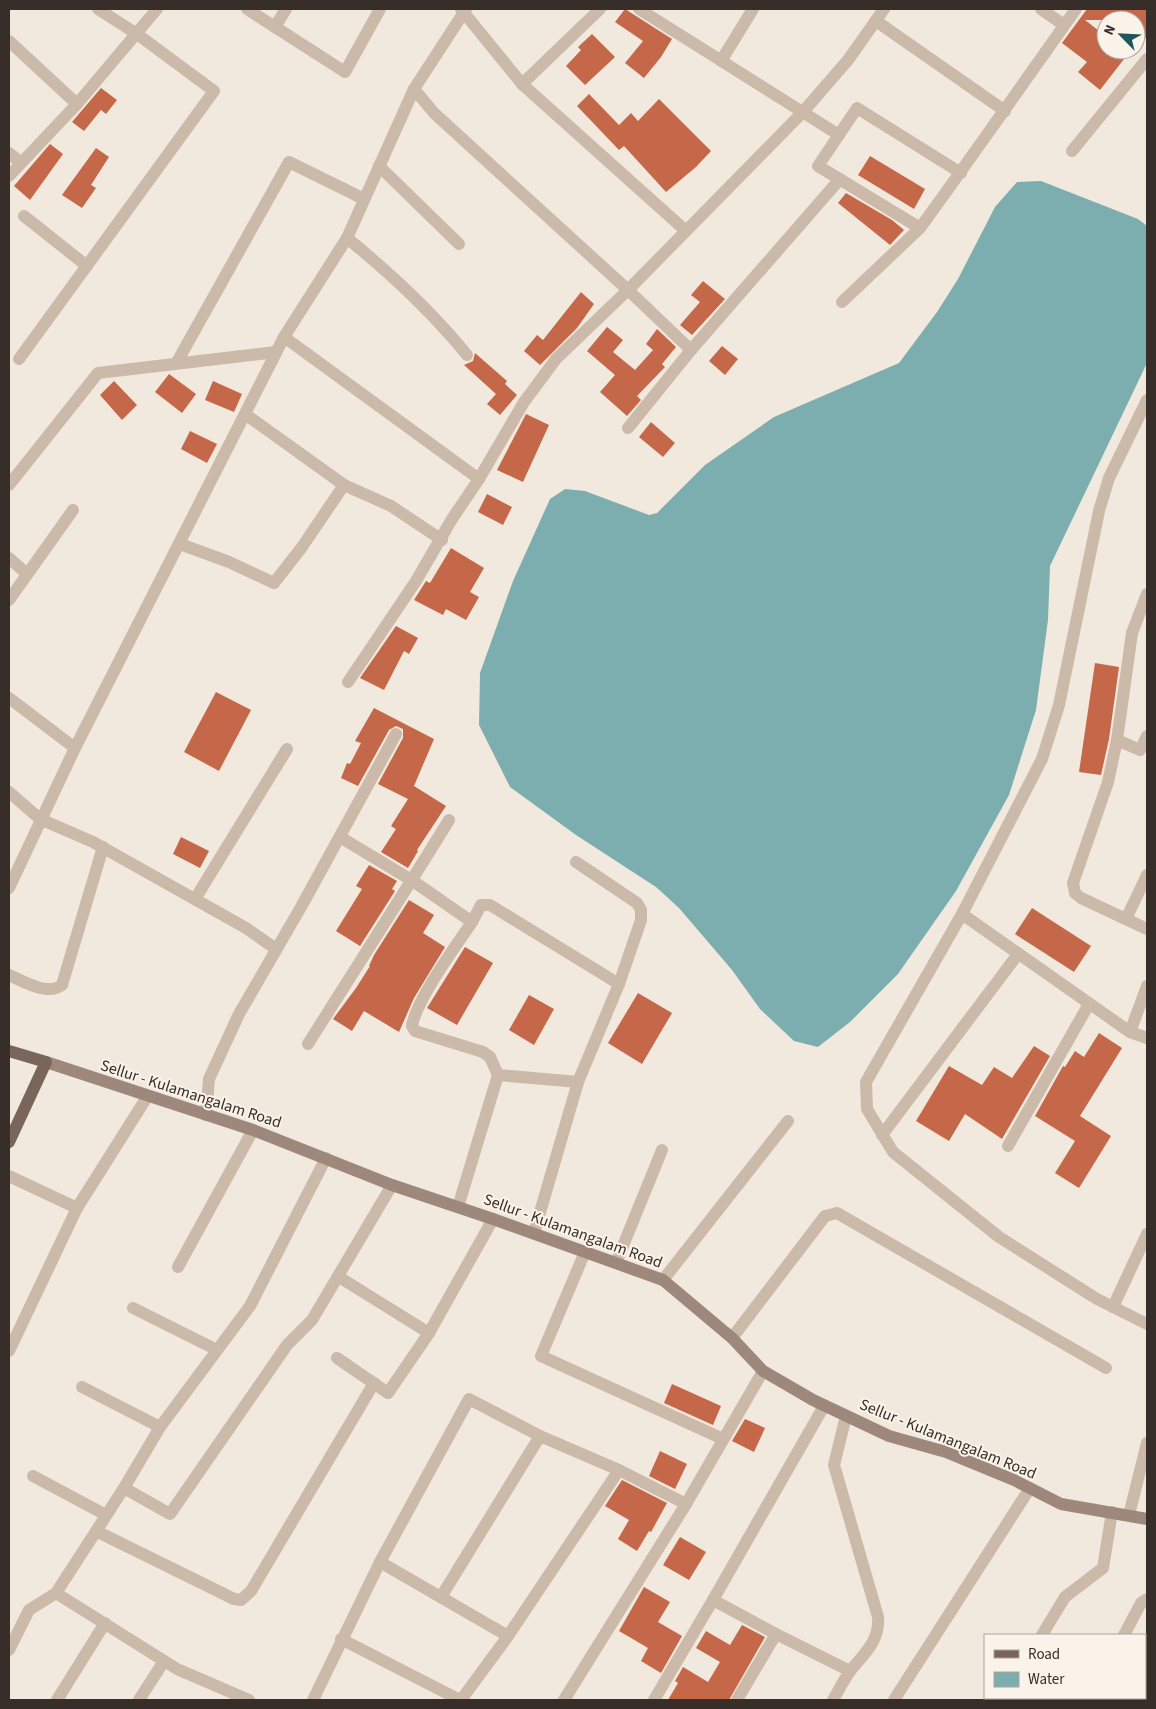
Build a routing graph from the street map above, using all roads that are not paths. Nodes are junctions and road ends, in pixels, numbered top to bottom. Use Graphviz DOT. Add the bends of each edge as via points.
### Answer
graph roads {
  1 [pos="98,9"];
  2 [pos="156,9"];
  3 [pos="247,9"];
  4 [pos="286,9"];
  5 [pos="380,9"];
  6 [pos="600,9"];
  7 [pos="638,9"];
  8 [pos="753,9"];
  9 [pos="884,9"];
  10 [pos="1040,9"];
  11 [pos="1076,9"];
  12 [pos="464,10"];
  13 [pos="876,21"];
  14 [pos="1064,25"];
  15 [pos="275,27"];
  16 [pos="137,34"];
  17 [pos="9,41"];
  18 [pos="1147,59"];
  19 [pos="721,61"];
  20 [pos="522,84"];
  21 [pos="414,89"];
  22 [pos="77,104"];
  23 [pos="1005,111"];
  24 [pos="802,112"];
  25 [pos="839,135"];
  26 [pos="1072,151"];
  27 [pos="9,153"];
  28 [pos="20,162"];
  29 [pos="379,166"];
  30 [pos="960,173"];
  31 [pos="9,176"];
  32 [pos="840,179"];
  33 [pos="364,199"];
  34 [pos="24,216"];
  35 [pos="920,228"];
  36 [pos="686,231"];
  37 [pos="346,238"];
  38 [pos="459,244"];
  39 [pos="87,266"];
  40 [pos="628,290"];
  41 [pos="842,302"];
  42 [pos="284,337"];
  43 [pos="691,350"];
  44 [pos="276,352"];
  45 [pos="467,355"];
  46 [pos="19,359"];
  47 [pos="177,362"];
  48 [pos="1147,400"];
  49 [pos="245,414"];
  50 [pos="628,428"];
  51 [pos="479,479"];
  52 [pos="9,485"];
  53 [pos="344,485"];
  54 [pos="73,510"];
  55 [pos="442,540"];
  56 [pos="180,544"];
  57 [pos="9,558"];
  58 [pos="27,574"];
  59 [pos="1147,594"];
  60 [pos="9,600"];
  61 [pos="348,682"];
  62 [pos="9,698"];
  63 [pos="396,734"];
  64 [pos="1147,736"];
  65 [pos="1117,740"];
  66 [pos="75,748"];
  67 [pos="287,750"];
  68 [pos="9,792"];
  69 [pos="40,819"];
  70 [pos="449,820"];
  71 [pos="340,837"];
  72 [pos="103,847"];
  73 [pos="576,862"];
  74 [pos="1147,875"];
  75 [pos="413,881"];
  76 [pos="9,888"];
  77 [pos="196,900"];
  78 [pos="962,914"];
  79 [pos="1126,919"];
  80 [pos="472,922"];
  81 [pos="1147,929"];
  82 [pos="276,949"];
  83 [pos="1018,954"];
  84 [pos="9,975"];
  85 [pos="619,984"];
  86 [pos="1147,986"];
  87 [pos="1089,1004"];
  88 [pos="1130,1032"];
  89 [pos="1147,1038"];
  90 [pos="308,1044"];
  91 [pos="9,1050"];
  92 [pos="46,1062"];
  93 [pos="497,1071"];
  94 [pos="578,1082"];
  95 [pos="147,1097"];
  96 [pos="206,1115"];
  97 [pos="788,1121"];
  98 [pos="253,1130"];
  99 [pos="882,1135"];
  100 [pos="9,1142"];
  101 [pos="1008,1146"];
  102 [pos="662,1150"];
  103 [pos="326,1158"];
  104 [pos="9,1176"];
  105 [pos="392,1186"];
  106 [pos="458,1207"];
  107 [pos="77,1208"];
  108 [pos="493,1218"];
  109 [pos="534,1233"];
  110 [pos="1147,1234"];
  111 [pos="585,1252"];
  112 [pos="616,1263"];
  113 [pos="178,1267"];
  114 [pos="339,1277"];
  115 [pos="663,1280"];
  116 [pos="1113,1307"];
  117 [pos="133,1308"];
  118 [pos="1147,1324"];
  119 [pos="429,1333"];
  120 [pos="732,1338"];
  121 [pos="217,1350"];
  122 [pos="9,1351"];
  123 [pos="337,1358"];
  124 [pos="1106,1368"];
  125 [pos="763,1371"];
  126 [pos="374,1383"];
  127 [pos="82,1387"];
  128 [pos="824,1406"];
  129 [pos="846,1416"];
  130 [pos="160,1427"];
  131 [pos="540,1436"];
  132 [pos="723,1439"];
  133 [pos="1147,1443"];
  134 [pos="618,1470"];
  135 [pos="33,1476"];
  136 [pos="124,1488"];
  137 [pos="1030,1488"];
  138 [pos="686,1504"];
  139 [pos="1112,1512"];
  140 [pos="106,1515"];
  141 [pos="1129,1515"];
  142 [pos="1147,1518"];
  143 [pos="96,1531"];
  144 [pos="380,1562"];
  145 [pos="56,1593"];
  146 [pos="441,1597"];
  147 [pos="1147,1599"];
  148 [pos="713,1600"];
  149 [pos="105,1623"];
  150 [pos="776,1634"];
  151 [pos="1043,1634"];
  152 [pos="1125,1634"];
  153 [pos="508,1636"];
  154 [pos="341,1639"];
  155 [pos="9,1650"];
  156 [pos="164,1660"];
  157 [pos="850,1672"];
  158 [pos="230,1696"];
  159 [pos="57,1700"];
  160 [pos="139,1700"];
  161 [pos="249,1700"];
  162 [pos="313,1700"];
  163 [pos="460,1700"];
  164 [pos="564,1700"];
  165 [pos="654,1700"];
  166 [pos="737,1700"];
  167 [pos="833,1700"];
  168 [pos="894,1700"];
  1 -- 16 [label="street"];
  2 -- 16 [label="street"];
  3 -- 15 [label="street"];
  4 -- 15 [label="street"];
  5 -- 15 [label="street" via="344,72"];
  6 -- 20 [label="street"];
  7 -- 19 [label="street"];
  8 -- 19 [label="street"];
  9 -- 13 [label="street"];
  10 -- 14 [label="street"];
  11 -- 14 [label="street"];
  12 -- 20 [label="street"];
  12 -- 21 [label="street"];
  13 -- 23 [label="street"];
  13 -- 24 [label="street" via="848,60"];
  14 -- 23 [label="street"];
  16 -- 22 [label="street"];
  16 -- 39 [label="street" via="214,91"];
  17 -- 22 [label="street"];
  18 -- 26 [label="street"];
  19 -- 24 [label="street"];
  20 -- 36 [label="street"];
  21 -- 29 [label="street"];
  21 -- 40 [label="street" via="434,114"];
  22 -- 28 [label="street"];
  23 -- 30 [label="street"];
  24 -- 25 [label="street"];
  24 -- 36 [label="street"];
  25 -- 30 [label="street" via="857,108"];
  25 -- 32 [label="street" via="818,166"];
  27 -- 28 [label="street"];
  28 -- 31 [label="street"];
  29 -- 33 [label="street"];
  29 -- 38 [label="street"];
  30 -- 35 [label="street"];
  32 -- 35 [label="street"];
  32 -- 43 [label="street"];
  33 -- 37 [label="street"];
  33 -- 47 [label="street" via="289,162"];
  34 -- 39 [label="street"];
  35 -- 41 [label="street"];
  36 -- 40 [label="street"];
  37 -- 42 [label="street"];
  37 -- 45 [label="street" via="446,330"];
  39 -- 46 [label="street"];
  40 -- 43 [label="street"];
  40 -- 51 [label="street" via="556,360 524,402"];
  42 -- 44 [label="street"];
  42 -- 51 [label="street"];
  43 -- 50 [label="street"];
  44 -- 47 [label="street"];
  44 -- 49 [label="street"];
  47 -- 52 [label="street" via="98,373"];
  48 -- 78 [label="street" via="1109,478 1099,511 1059,704 1042,758"];
  49 -- 53 [label="street"];
  49 -- 56 [label="street"];
  51 -- 55 [label="street"];
  53 -- 55 [label="street" via="391,506"];
  53 -- 56 [label="street" via="274,583"];
  54 -- 58 [label="street"];
  55 -- 61 [label="street"];
  56 -- 66 [label="street"];
  57 -- 58 [label="street"];
  58 -- 60 [label="street"];
  59 -- 65 [label="street" via="1132,632"];
  62 -- 66 [label="street"];
  63 -- 71 [label="street"];
  64 -- 65 [label="street" via="1140,750"];
  65 -- 79 [label="street" via="1108,782 1073,883 1075,893 1081,898"];
  66 -- 69 [label="street"];
  67 -- 77 [label="street"];
  68 -- 69 [label="street"];
  69 -- 72 [label="street"];
  69 -- 76 [label="street"];
  70 -- 75 [label="street"];
  71 -- 75 [label="street"];
  71 -- 82 [label="street"];
  72 -- 77 [label="street"];
  72 -- 84 [label="street" via="62,985 56,990 45,990"];
  73 -- 85 [label="street" via="638,902 641,910 641,920"];
  74 -- 79 [label="street"];
  75 -- 80 [label="street"];
  75 -- 90 [label="street"];
  77 -- 82 [label="street"];
  78 -- 83 [label="street"];
  78 -- 99 [label="street" via="866,1082 867,1109"];
  79 -- 81 [label="street"];
  80 -- 85 [label="street" via="481,905 490,905"];
  80 -- 93 [label="street" via="433,982 413,1018 412,1026 415,1031 483,1052 490,1057"];
  82 -- 96 [label="street" via="239,1014 209,1079"];
  83 -- 87 [label="street"];
  83 -- 99 [label="street"];
  85 -- 94 [label="street"];
  86 -- 88 [label="street"];
  87 -- 88 [label="street"];
  87 -- 101 [label="street"];
  88 -- 89 [label="street"];
  91 -- 92 [label="main road, Sellur - Kulamangalam Road"];
  92 -- 95 [label="main road, Sellur - Kulamangalam Road"];
  92 -- 100 [label="main road"];
  93 -- 94 [label="street"];
  93 -- 106 [label="street"];
  94 -- 109 [label="street"];
  95 -- 96 [label="main road, Sellur - Kulamangalam Road"];
  95 -- 107 [label="street"];
  96 -- 98 [label="main road, Sellur - Kulamangalam Road"];
  97 -- 115 [label="street"];
  98 -- 103 [label="main road, Sellur - Kulamangalam Road"];
  98 -- 113 [label="street"];
  99 -- 116 [label="street" via="893,1152 999,1237"];
  102 -- 112 [label="street"];
  103 -- 105 [label="main road, Sellur - Kulamangalam Road"];
  103 -- 121 [label="street" via="250,1306"];
  104 -- 107 [label="street"];
  105 -- 106 [label="main road, Sellur - Kulamangalam Road"];
  105 -- 114 [label="street"];
  106 -- 108 [label="main road, Sellur - Kulamangalam Road"];
  107 -- 122 [label="street"];
  108 -- 109 [label="main road, Sellur - Kulamangalam Road"];
  108 -- 119 [label="street"];
  109 -- 111 [label="main road, Sellur - Kulamangalam Road"];
  110 -- 116 [label="street"];
  111 -- 112 [label="main road, Sellur - Kulamangalam Road"];
  111 -- 132 [label="street" via="541,1356"];
  112 -- 115 [label="main road, Sellur - Kulamangalam Road"];
  114 -- 119 [label="street"];
  114 -- 136 [label="street" via="312,1320 287,1345 170,1514"];
  115 -- 120 [label="main road, Sellur - Kulamangalam Road"];
  116 -- 118 [label="street"];
  117 -- 121 [label="street"];
  119 -- 126 [label="street" via="388,1393"];
  120 -- 124 [label="street" via="825,1216 837,1213"];
  120 -- 125 [label="main road, Sellur - Kulamangalam Road"];
  121 -- 130 [label="street"];
  123 -- 126 [label="street"];
  125 -- 128 [label="main road, Sellur - Kulamangalam Road"];
  125 -- 132 [label="street"];
  126 -- 143 [label="street" via="251,1591 241,1600"];
  127 -- 130 [label="street"];
  128 -- 129 [label="main road, Sellur - Kulamangalam Road"];
  128 -- 148 [label="street"];
  129 -- 137 [label="main road, Sellur - Kulamangalam Road" via="888,1436 946,1452"];
  129 -- 157 [label="street" via="834,1465 879,1626 875,1641"];
  130 -- 136 [label="street"];
  131 -- 134 [label="street"];
  131 -- 144 [label="street" via="469,1399"];
  131 -- 146 [label="street"];
  132 -- 138 [label="street"];
  133 -- 141 [label="street"];
  134 -- 138 [label="street"];
  134 -- 153 [label="street"];
  135 -- 140 [label="street"];
  136 -- 140 [label="street"];
  137 -- 139 [label="main road, Sellur - Kulamangalam Road" via="1061,1504"];
  137 -- 168 [label="street"];
  138 -- 164 [label="street"];
  139 -- 141 [label="main road, Sellur - Kulamangalam Road"];
  139 -- 151 [label="street" via="1103,1568 1064,1597"];
  140 -- 143 [label="street"];
  141 -- 142 [label="main road, Sellur - Kulamangalam Road"];
  143 -- 145 [label="street"];
  144 -- 146 [label="street"];
  144 -- 154 [label="street"];
  145 -- 149 [label="street"];
  145 -- 155 [label="street" via="29,1610"];
  146 -- 153 [label="street"];
  147 -- 152 [label="street"];
  148 -- 150 [label="street"];
  148 -- 165 [label="street"];
  149 -- 156 [label="street"];
  149 -- 159 [label="street"];
  150 -- 157 [label="street"];
  150 -- 166 [label="street"];
  153 -- 163 [label="street"];
  154 -- 162 [label="street"];
  154 -- 163 [label="street"];
  156 -- 158 [label="street"];
  156 -- 160 [label="street"];
  157 -- 167 [label="street"];
  158 -- 161 [label="street"];
}
